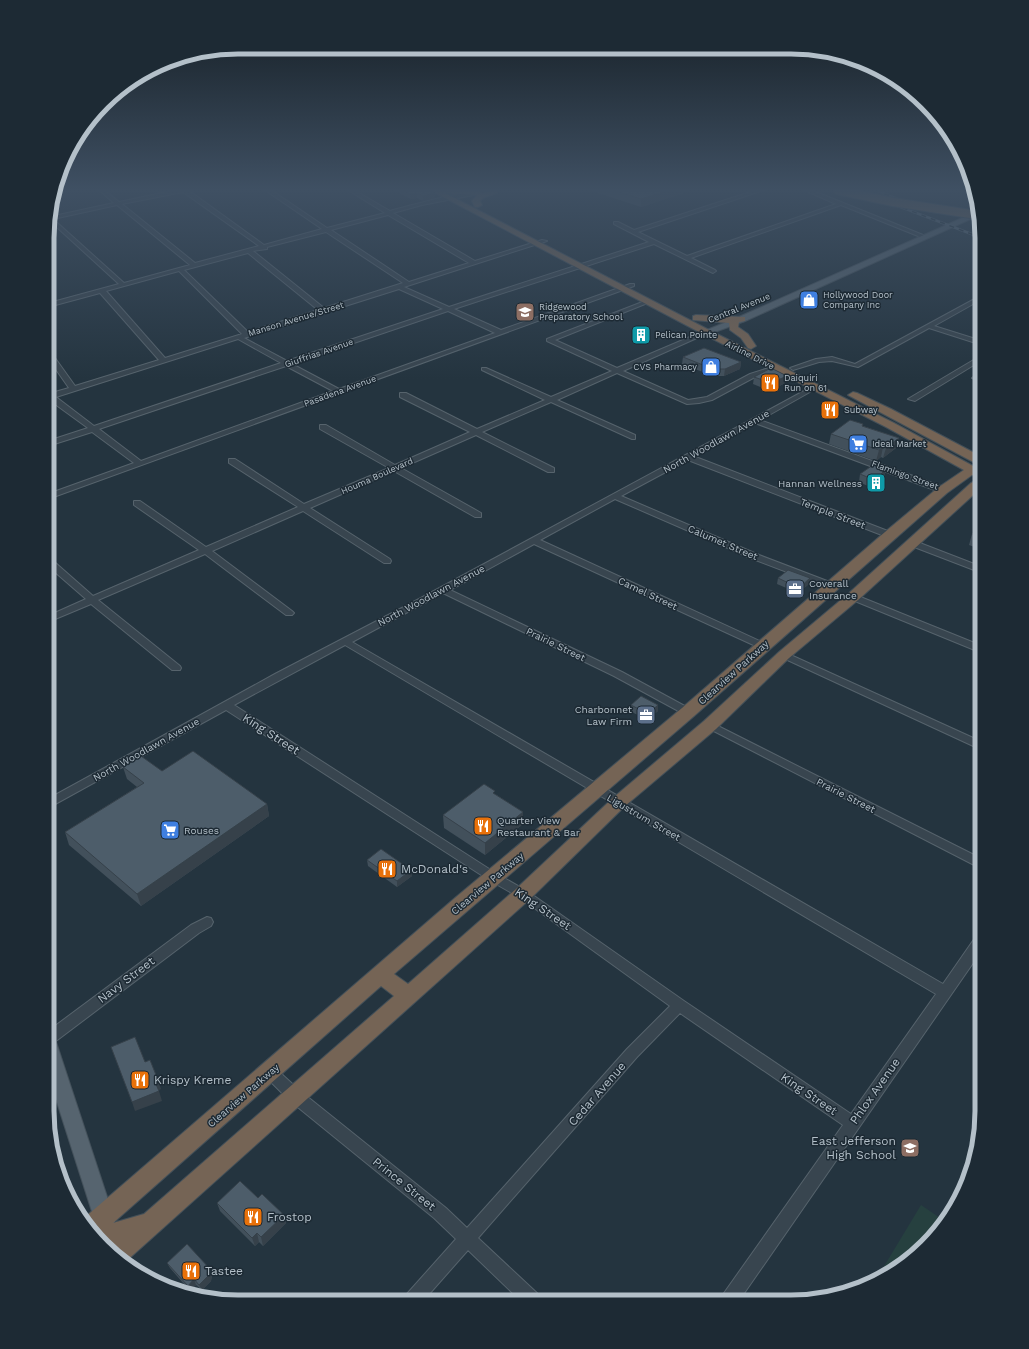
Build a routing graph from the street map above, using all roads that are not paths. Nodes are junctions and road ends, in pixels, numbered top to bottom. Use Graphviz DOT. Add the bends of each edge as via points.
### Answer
graph roads {
  1 [pos="88,253"];
  2 [pos="179,253"];
  3 [pos="246,253"];
  4 [pos="251,253"];
  5 [pos="361,253"];
  6 [pos="457,253"];
  7 [pos="506,253"];
  8 [pos="558,253"];
  9 [pos="565,253"];
  10 [pos="622,253"];
  11 [pos="676,253"];
  12 [pos="700,253"];
  13 [pos="889,253"];
  14 [pos="686,258"];
  15 [pos="474,263"];
  16 [pos="590,264"];
  17 [pos="195,266"];
  18 [pos="580,267"];
  19 [pos="181,270"];
  20 [pos="713,271"];
  21 [pos="408,284"];
  22 [pos="632,285"];
  23 [pos="124,286"];
  24 [pos="400,287"];
  25 [pos="621,288"];
  26 [pos="102,291"];
  27 [pos="975,301"];
  28 [pos="647,302"];
  29 [pos="54,303"];
  30 [pos="448,309"];
  31 [pos="322,310"];
  32 [pos="696,318"];
  33 [pos="738,320"];
  34 [pos="928,326"];
  35 [pos="718,329"];
  36 [pos="706,332"];
  37 [pos="501,333"];
  38 [pos="247,335"];
  39 [pos="238,337"];
  40 [pos="975,341"];
  41 [pos="751,346"];
  42 [pos="54,361"];
  43 [pos="164,361"];
  44 [pos="975,361"];
  45 [pos="287,364"];
  46 [pos="775,368"];
  47 [pos="793,368"];
  48 [pos="484,369"];
  49 [pos="617,371"];
  50 [pos="811,385"];
  51 [pos="837,388"];
  52 [pos="73,389"];
  53 [pos="339,392"];
  54 [pos="54,395"];
  55 [pos="403,395"];
  56 [pos="912,399"];
  57 [pos="54,400"];
  58 [pos="550,401"];
  59 [pos="754,420"];
  60 [pos="323,427"];
  61 [pos="95,429"];
  62 [pos="477,433"];
  63 [pos="931,434"];
  64 [pos="632,437"];
  65 [pos="54,442"];
  66 [pos="975,447"];
  67 [pos="688,457"];
  68 [pos="975,458"];
  69 [pos="232,461"];
  70 [pos="140,464"];
  71 [pos="396,468"];
  72 [pos="975,468"];
  73 [pos="551,470"];
  74 [pos="975,472"];
  75 [pos="975,488"];
  76 [pos="943,490"];
  77 [pos="54,495"];
  78 [pos="614,496"];
  79 [pos="137,503"];
  80 [pos="305,508"];
  81 [pos="478,515"];
  82 [pos="890,535"];
  83 [pos="533,540"];
  84 [pos="912,544"];
  85 [pos="205,550"];
  86 [pos="387,561"];
  87 [pos="54,566"];
  88 [pos="975,567"];
  89 [pos="832,586"];
  90 [pos="443,590"];
  91 [pos="853,597"];
  92 [pos="92,600"];
  93 [pos="289,613"];
  94 [pos="54,616"];
  95 [pos="344,641"];
  96 [pos="763,646"];
  97 [pos="975,647"];
  98 [pos="790,650"];
  99 [pos="176,668"];
  100 [pos="226,705"];
  101 [pos="688,712"];
  102 [pos="710,725"];
  103 [pos="975,742"];
  104 [pos="597,790"];
  105 [pos="54,801"];
  106 [pos="620,802"];
  107 [pos="975,861"];
  108 [pos="493,877"];
  109 [pos="523,894"];
  110 [pos="207,922"];
  111 [pos="975,949"];
  112 [pos="380,975"];
  113 [pos="944,992"];
  114 [pos="408,995"];
  115 [pos="679,1005"];
  116 [pos="54,1036"];
  117 [pos="54,1063"];
  118 [pos="270,1072"];
  119 [pos="54,1082"];
  120 [pos="64,1095"];
  121 [pos="294,1095"];
  122 [pos="853,1123"];
  123 [pos="107,1239"];
  124 [pos="467,1240"];
  125 [pos="107,1241"];
  126 [pos="417,1295"];
  127 [pos="527,1295"];
  128 [pos="733,1295"];
  1 -- 23 [label="street"];
  2 -- 17 [label="street"];
  3 -- 17 [label="street"];
  4 -- 31 [label="street"];
  5 -- 21 [label="street"];
  6 -- 15 [label="street"];
  7 -- 15 [label="street, Manson Avenue/Street"];
  8 -- 18 [label="highway, Airline Drive"];
  9 -- 16 [label="highway, Airline Drive"];
  10 -- 16 [label="street, Giuffrias Avenue"];
  11 -- 14 [label="street"];
  12 -- 14 [label="street"];
  13 -- 33 [label="main road, Central Avenue"];
  14 -- 20 [label="street"];
  15 -- 21 [label="street, Manson Avenue/Street"];
  16 -- 18 [label="street, Giuffrias Avenue"];
  16 -- 22 [label="highway, Airline Drive"];
  17 -- 19 [label="street"];
  18 -- 25 [label="highway, Airline Drive"];
  18 -- 30 [label="street, Giuffrias Avenue"];
  19 -- 23 [label="street"];
  19 -- 38 [label="street"];
  21 -- 24 [label="street, Manson Avenue/Street"];
  22 -- 25 [label="street, Pasadena Avenue"];
  22 -- 32 [label="highway, Airline Drive"];
  23 -- 26 [label="street"];
  24 -- 30 [label="street"];
  24 -- 31 [label="street, Manson Avenue/Street"];
  25 -- 28 [label="highway, Airline Drive"];
  25 -- 37 [label="street, Pasadena Avenue"];
  26 -- 29 [label="street"];
  26 -- 43 [label="street"];
  27 -- 34 [label="street"];
  28 -- 36 [label="highway, Airline Drive"];
  28 -- 49 [label="street" via="549,340"];
  30 -- 37 [label="street"];
  30 -- 45 [label="street, Giuffrias Avenue"];
  31 -- 38 [label="street, Manson Avenue/Street"];
  32 -- 33 [label="highway"];
  32 -- 35 [label="highway, Airline Drive"];
  33 -- 35 [label="main road, Central Avenue"];
  33 -- 41 [label="highway" via="733,328 745,336"];
  34 -- 40 [label="street"];
  34 -- 47 [label="street" via="856,366 832,359 818,360"];
  35 -- 36 [label="main road, Central Avenue"];
  35 -- 41 [label="highway, Airline Drive"];
  36 -- 46 [label="highway, Airline Drive"];
  36 -- 49 [label="street, Houma Boulevard"];
  37 -- 53 [label="street, Pasadena Avenue"];
  38 -- 39 [label="street, Manson Avenue/Street"];
  39 -- 43 [label="street, Manson Avenue/Street"];
  39 -- 45 [label="street"];
  41 -- 47 [label="highway, Airline Drive"];
  42 -- 52 [label="street"];
  43 -- 52 [label="street, Manson Avenue/Street"];
  44 -- 56 [label="street"];
  45 -- 53 [label="street"];
  45 -- 61 [label="street, Giuffrias Avenue"];
  46 -- 49 [label="street" via="698,402 678,399"];
  46 -- 50 [label="highway, Airline Drive"];
  47 -- 51 [label="highway, Airline Drive"];
  48 -- 58 [label="street"];
  49 -- 58 [label="street, Houma Boulevard"];
  50 -- 51 [label="highway"];
  50 -- 59 [label="street, North Woodlawn Avenue"];
  50 -- 72 [label="highway, Airline Drive"];
  51 -- 63 [label="highway, Airline Drive"];
  52 -- 54 [label="street, Manson Avenue/Street"];
  53 -- 70 [label="street, Pasadena Avenue"];
  55 -- 62 [label="street"];
  57 -- 61 [label="street"];
  58 -- 62 [label="street, Houma Boulevard"];
  58 -- 64 [label="street"];
  59 -- 67 [label="street, North Woodlawn Avenue"];
  59 -- 76 [label="street, Flamingo Street"];
  60 -- 71 [label="street"];
  61 -- 65 [label="street, Giuffrias Avenue"];
  61 -- 70 [label="street"];
  62 -- 71 [label="street, Houma Boulevard"];
  62 -- 73 [label="street"];
  63 -- 66 [label="highway"];
  63 -- 68 [label="highway, Airline Drive"];
  67 -- 78 [label="street, North Woodlawn Avenue"];
  67 -- 82 [label="street, Temple Street"];
  69 -- 80 [label="street"];
  70 -- 77 [label="street, Pasadena Avenue"];
  71 -- 80 [label="street, Houma Boulevard"];
  71 -- 81 [label="street"];
  74 -- 76 [label="highway, Clearview Parkway"];
  75 -- 84 [label="highway"];
  76 -- 82 [label="highway, Clearview Parkway"];
  78 -- 83 [label="street, North Woodlawn Avenue"];
  78 -- 89 [label="street, Calumet Street" via="756,557"];
  79 -- 85 [label="street"];
  80 -- 85 [label="street, Houma Boulevard"];
  80 -- 86 [label="street"];
  82 -- 89 [label="highway, Clearview Parkway"];
  83 -- 90 [label="street, North Woodlawn Avenue"];
  83 -- 96 [label="street, Camel Street"];
  84 -- 88 [label="street"];
  84 -- 91 [label="highway"];
  85 -- 92 [label="street, Houma Boulevard"];
  85 -- 93 [label="street"];
  87 -- 92 [label="street"];
  89 -- 96 [label="highway, Clearview Parkway"];
  89 -- 98 [label="highway" via="840,591 840,596 798,633"];
  90 -- 95 [label="street, North Woodlawn Avenue"];
  90 -- 101 [label="street, Prairie Street" via="618,674"];
  91 -- 97 [label="street"];
  91 -- 98 [label="highway"];
  92 -- 94 [label="street, Houma Boulevard"];
  92 -- 99 [label="street"];
  95 -- 100 [label="street, North Woodlawn Avenue"];
  95 -- 104 [label="street, Ligustrum Street"];
  96 -- 101 [label="highway, Clearview Parkway"];
  98 -- 102 [label="highway"];
  98 -- 103 [label="street"];
  100 -- 105 [label="street, North Woodlawn Avenue"];
  100 -- 108 [label="street, King Street"];
  101 -- 104 [label="highway, Clearview Parkway"];
  102 -- 106 [label="highway"];
  102 -- 107 [label="street, Prairie Street"];
  104 -- 106 [label="street, Ligustrum Street"];
  104 -- 108 [label="highway, Clearview Parkway"];
  106 -- 109 [label="highway"];
  106 -- 113 [label="street, Ligustrum Street"];
  108 -- 109 [label="street, King Street"];
  108 -- 112 [label="highway, Clearview Parkway"];
  109 -- 114 [label="highway"];
  109 -- 115 [label="street, King Street"];
  110 -- 116 [label="street, Navy Street"];
  111 -- 113 [label="street, Phlox Avenue"];
  112 -- 114 [label="highway"];
  112 -- 118 [label="highway, Clearview Parkway"];
  113 -- 122 [label="street, Phlox Avenue"];
  114 -- 121 [label="highway"];
  115 -- 122 [label="street, King Street"];
  115 -- 124 [label="street, Cedar Avenue" via="632,1053"];
  117 -- 120 [label="main road"];
  118 -- 121 [label="street, Prince Street"];
  118 -- 125 [label="highway, Clearview Parkway"];
  119 -- 120 [label="main road"];
  120 -- 123 [label="main road"];
  121 -- 124 [label="street, Prince Street" via="440,1213"];
  121 -- 125 [label="highway" via="158,1216"];
  122 -- 128 [label="street, Phlox Avenue"];
  124 -- 126 [label="street"];
  124 -- 127 [label="street, Prince Street"];
}
